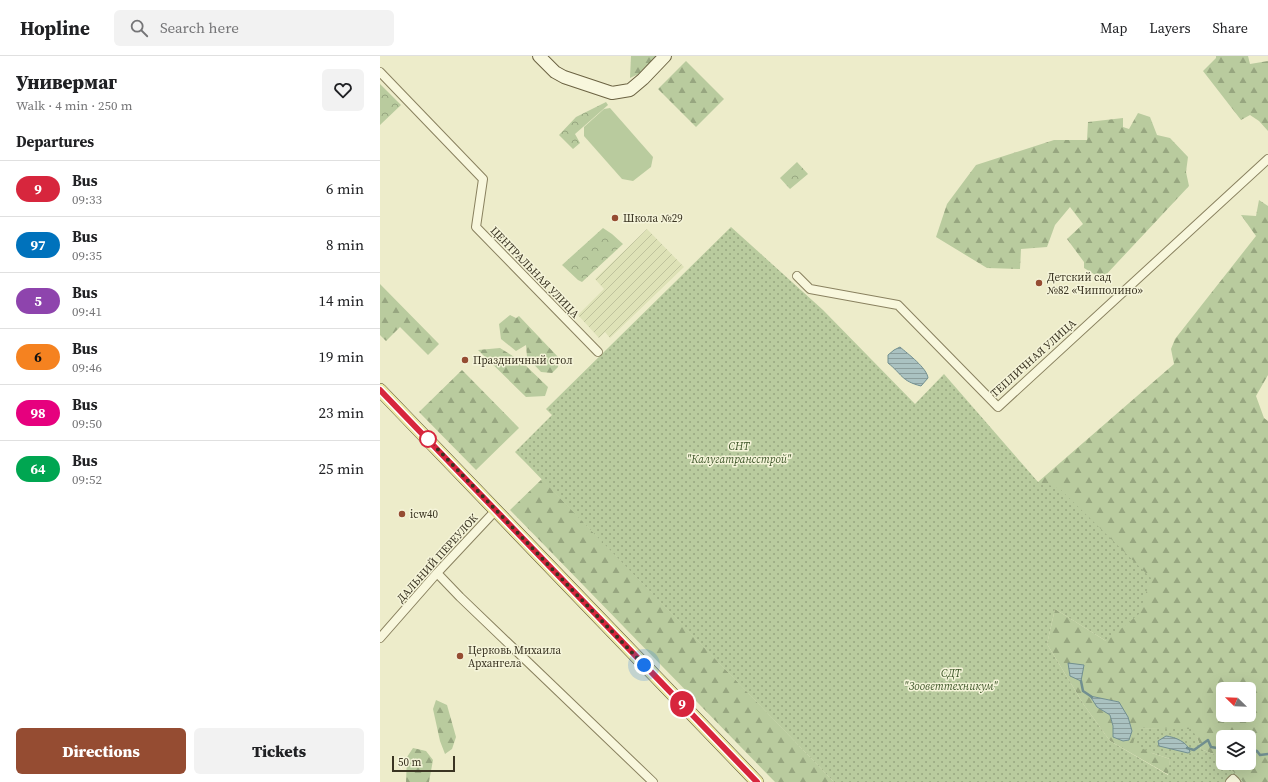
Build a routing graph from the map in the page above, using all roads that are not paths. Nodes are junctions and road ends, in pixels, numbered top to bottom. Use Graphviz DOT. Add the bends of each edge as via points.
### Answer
graph roads {
  1 [pos="540,56"];
  2 [pos="665,56"];
  3 [pos="380,72"];
  4 [pos="1268,159"];
  5 [pos="797,276"];
  6 [pos="598,352"];
  7 [pos="380,390"];
  8 [pos="496,510"];
  9 [pos="437,573"];
  10 [pos="380,638"];
  11 [pos="653,782"];
  12 [pos="757,782"];
  1 -- 2 [label="street" via="555,72 564,77 612,93 630,90"];
  3 -- 6 [label="street, ЦЕНТРАЛЬНАЯ УЛИЦА" via="483,179 476,227"];
  4 -- 5 [label="street, ТЕПЛИЧНАЯ УЛИЦА" via="998,407 898,305 810,289"];
  7 -- 8 [label="main road"];
  8 -- 9 [label="street, ДАЛЬНИЙ ПЕРЕУЛОК"];
  8 -- 12 [label="main road"];
  9 -- 10 [label="street, ДАЛЬНИЙ ПЕРЕУЛОК"];
  9 -- 11 [label="street"];
}
